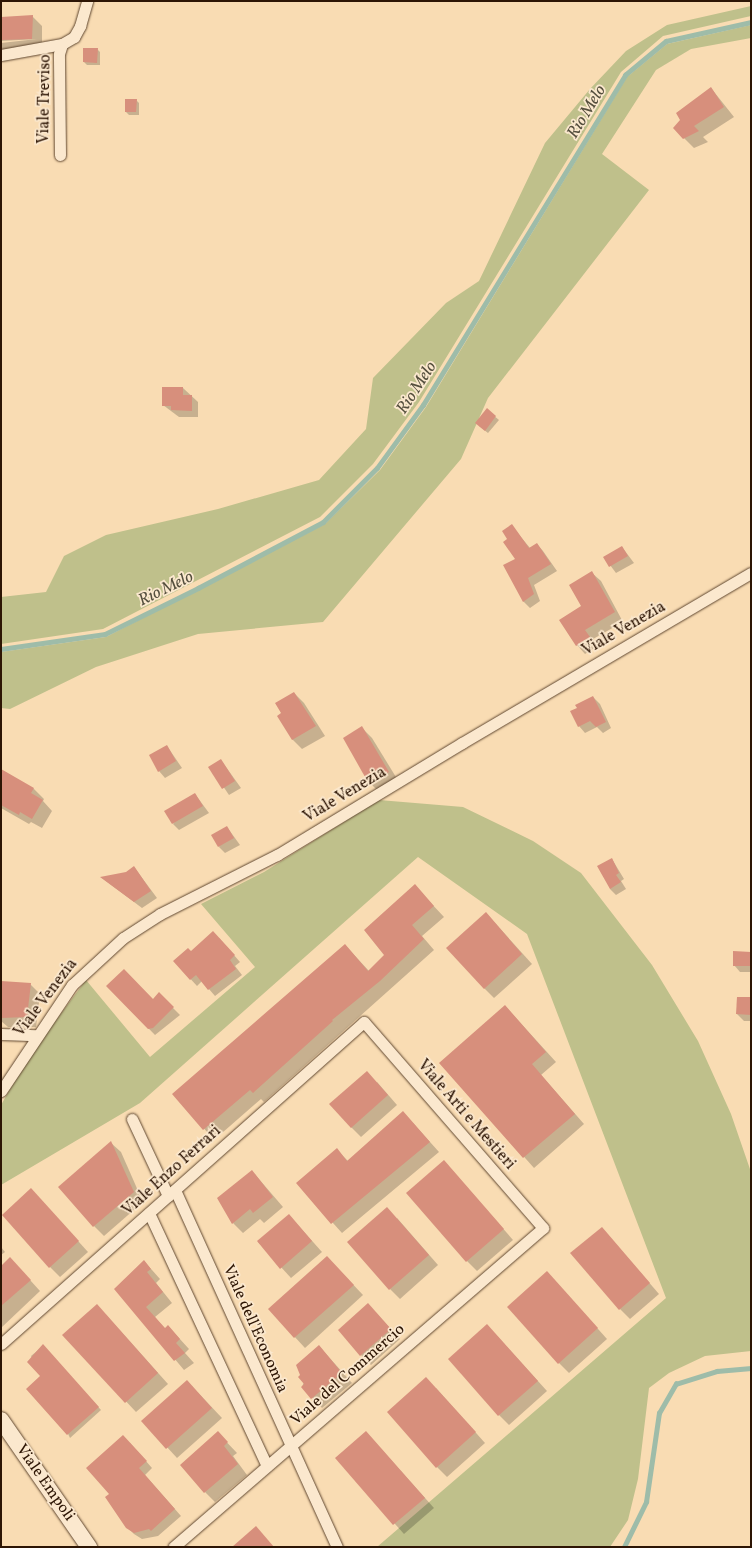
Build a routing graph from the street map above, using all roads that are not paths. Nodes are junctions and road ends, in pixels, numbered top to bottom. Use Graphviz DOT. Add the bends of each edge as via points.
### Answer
graph roads {
  1 [pos="87,1"];
  2 [pos="62,44"];
  3 [pos="1,55"];
  4 [pos="60,155"];
  5 [pos="751,573"];
  6 [pos="364,1022"];
  7 [pos="1,1034"];
  8 [pos="36,1035"];
  9 [pos="1,1091"];
  10 [pos="132,1119"];
  11 [pos="171,1193"];
  12 [pos="149,1213"];
  13 [pos="543,1228"];
  14 [pos="1,1344"];
  15 [pos="1,1420"];
  16 [pos="290,1446"];
  17 [pos="267,1466"];
  18 [pos="89,1547"];
  19 [pos="174,1547"];
  20 [pos="337,1547"];
  1 -- 2 [label="street, Viale Treviso" via="77,32 74,37"];
  2 -- 3 [label="street, Viale Treviso"];
  2 -- 4 [label="street, Viale Treviso" via="59,54"];
  5 -- 8 [label="street, Viale Venezia" via="462,742 277,855 160,914 123,938 93,963 72,985"];
  6 -- 11 [label="street, Viale Enzo Ferrari"];
  6 -- 13 [label="street, Viale Arti e Mestieri"];
  7 -- 8 [label="street"];
  8 -- 9 [label="street, Viale Venezia"];
  10 -- 11 [label="street, Viale dell'Economia"];
  11 -- 12 [label="street, Viale Enzo Ferrari"];
  11 -- 16 [label="street, Viale dell'Economia"];
  12 -- 14 [label="street, Viale Enzo Ferrari"];
  12 -- 17 [label="street"];
  13 -- 16 [label="street, Viale del Commercio"];
  15 -- 18 [label="street, Viale Empoli"];
  16 -- 17 [label="street, Viale del Commercio"];
  16 -- 20 [label="street, Viale dell'Economia"];
  17 -- 19 [label="street, Viale del Commercio"];
}
